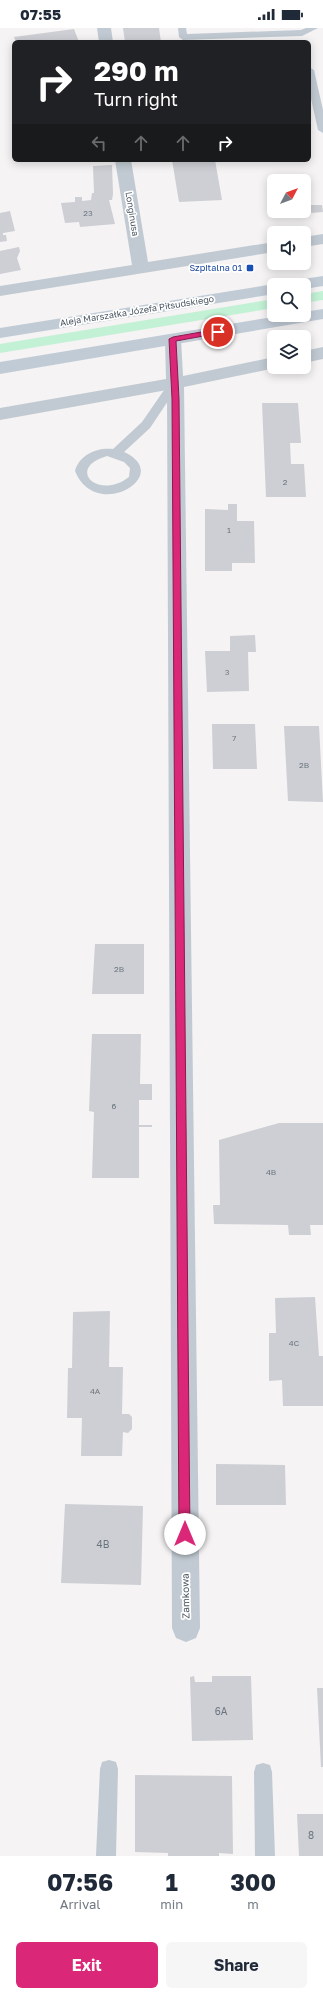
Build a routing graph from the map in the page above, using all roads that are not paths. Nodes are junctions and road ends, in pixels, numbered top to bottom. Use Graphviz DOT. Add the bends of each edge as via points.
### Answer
graph roads {
  1 [pos="104,28"];
  2 [pos="182,28"];
  3 [pos="314,28"];
  4 [pos="302,38"];
  5 [pos="106,40"];
  6 [pos="311,79"];
  7 [pos="323,130"];
  8 [pos="123,162"];
  9 [pos="323,239"];
  10 [pos="311,241"];
  11 [pos="267,248"];
  12 [pos="141,268"];
  13 [pos="323,280"];
  14 [pos="311,282"];
  15 [pos="267,289"];
  16 [pos="0,291"];
  17 [pos="323,314"];
  18 [pos="0,333"];
  19 [pos="173,339"];
  20 [pos="323,354"];
  21 [pos="311,356"];
  22 [pos="267,364"];
  23 [pos="0,368"];
  24 [pos="175,383"];
  25 [pos="0,414"];
  26 [pos="116,453"];
  27 [pos="186,1628"];
  28 [pos="109,1769"];
  29 [pos="262,1772"];
  30 [pos="106,1856"];
  31 [pos="265,1856"];
  1 -- 5 [label="street"];
  2 -- 4 [label="lane" via="183,37"];
  3 -- 4 [label="lane"];
  6 -- 7 [label="lane"];
  8 -- 12 [label="street, Longinusa"];
  9 -- 10 [label="street"];
  11 -- 12 [label="street"];
  12 -- 16 [label="street"];
  13 -- 14 [label="main road"];
  15 -- 18 [label="main road, Aleja Marszałka Józefa Piłsudskiego"];
  17 -- 19 [label="main road"];
  19 -- 23 [label="main road"];
  19 -- 24 [label="street, Zamkowa"];
  20 -- 21 [label="street"];
  22 -- 24 [label="street"];
  24 -- 25 [label="street"];
  24 -- 26 [label="lane" via="146,425"];
  24 -- 27 [label="street, Zamkowa"];
  26 -- 26 [label="lane" via="99,453 86,461 81,472 86,483 93,488 110,490 124,487 133,479 136,473 135,466 131,460"];
  28 -- 30 [label="lane"];
  29 -- 31 [label="lane"];
}
